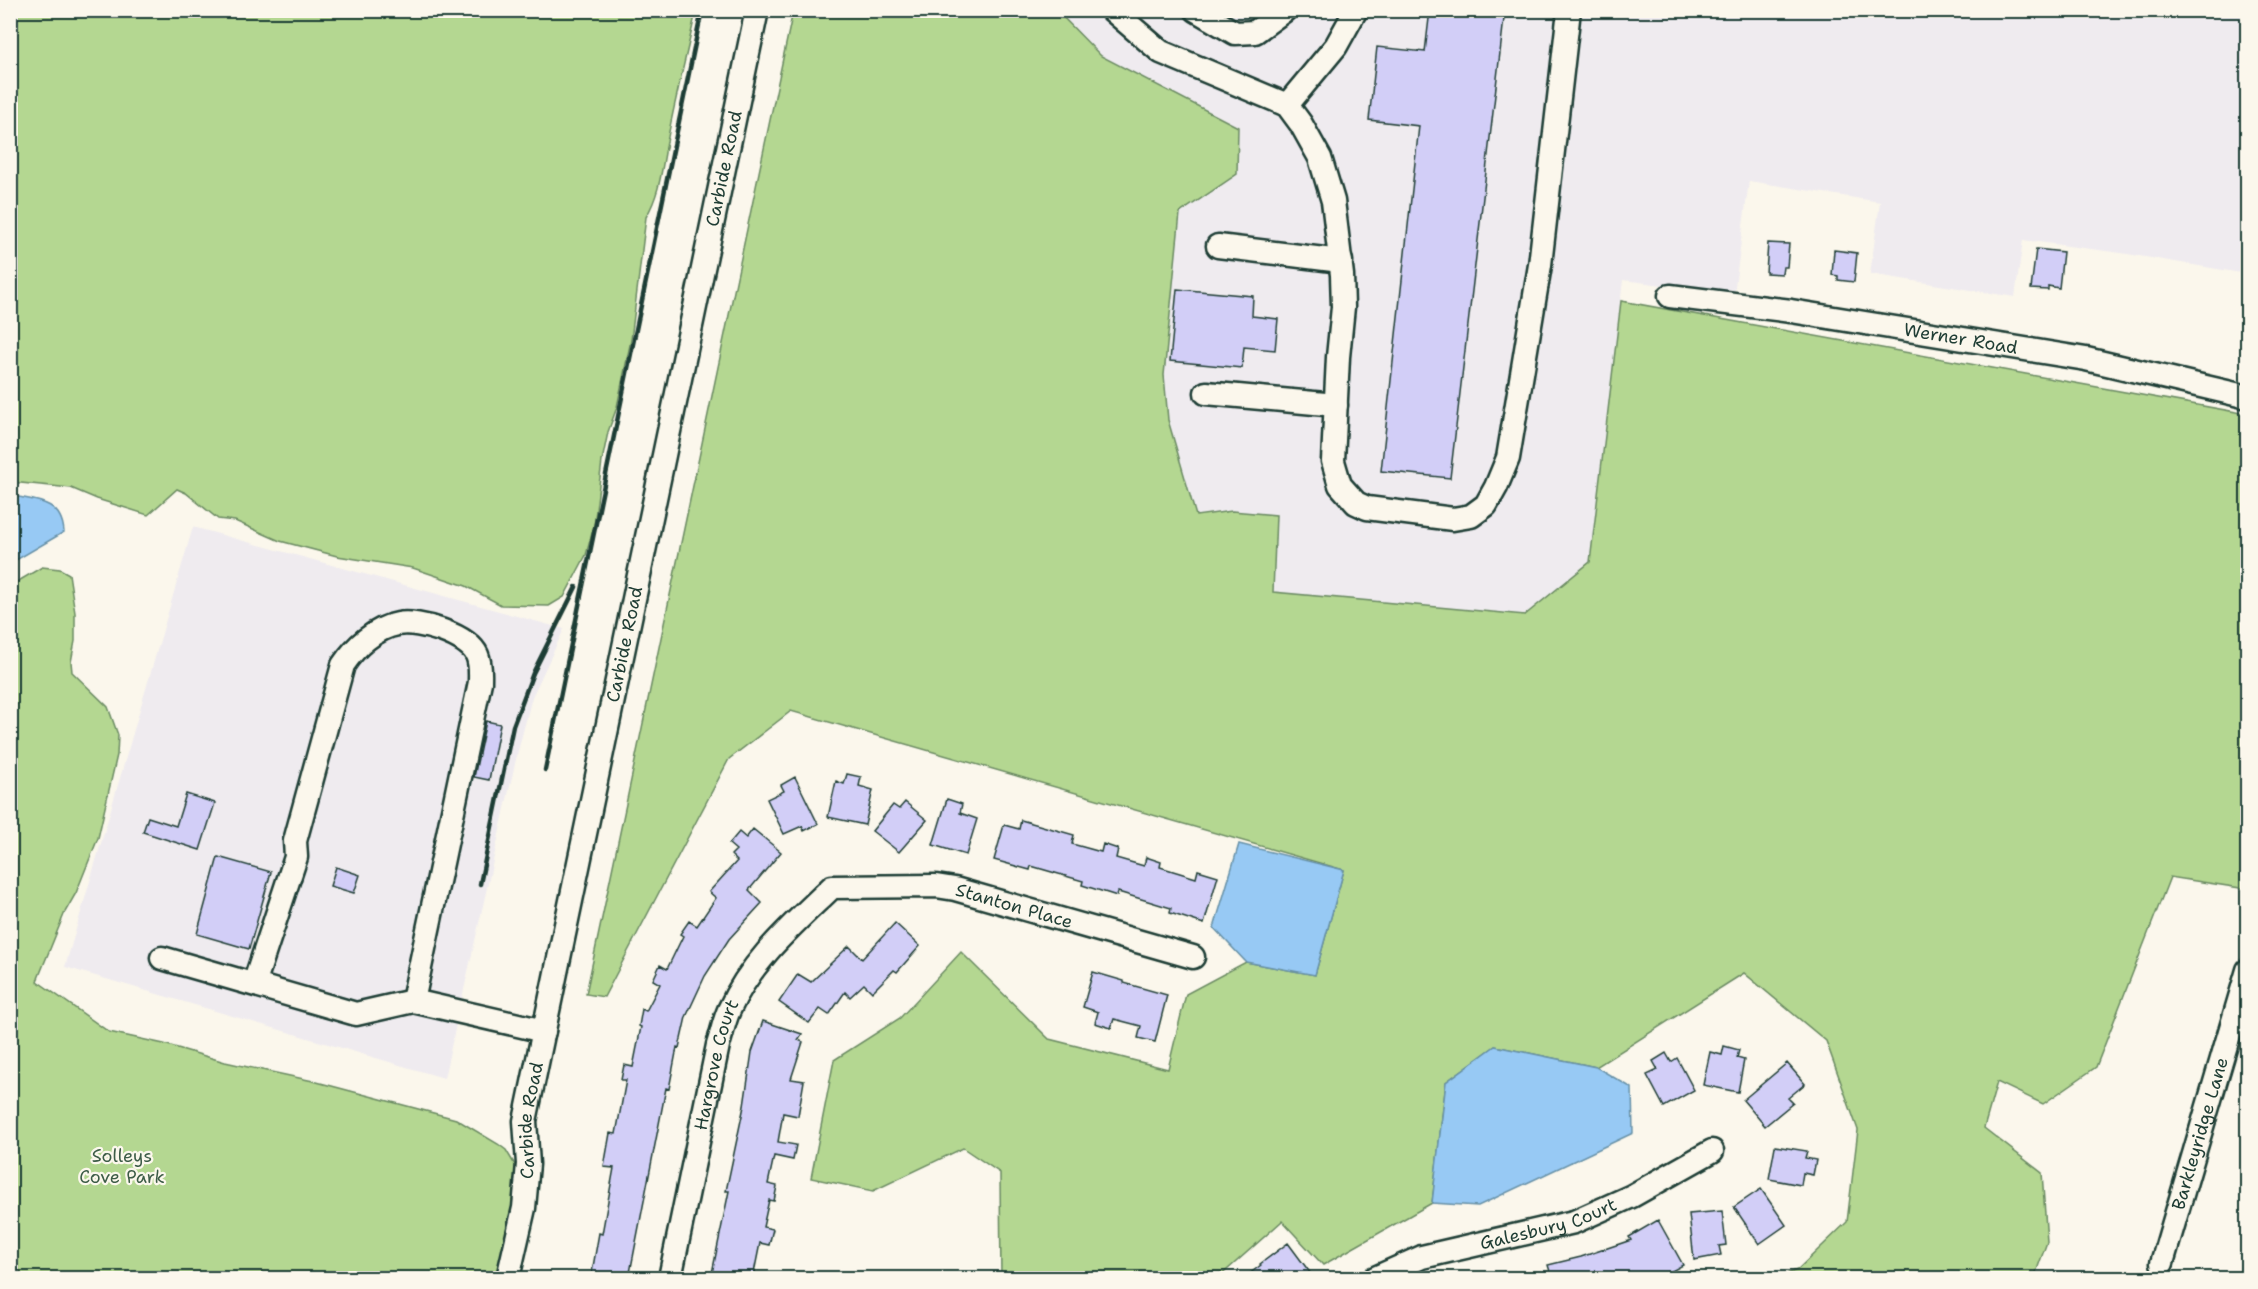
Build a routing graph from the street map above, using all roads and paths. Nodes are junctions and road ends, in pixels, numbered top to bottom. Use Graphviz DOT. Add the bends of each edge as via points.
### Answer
graph roads {
  1 [pos="757,10"];
  2 [pos="1112,10"];
  3 [pos="1285,10"];
  4 [pos="1356,10"];
  5 [pos="1569,10"];
  6 [pos="1201,12"];
  7 [pos="1287,105"];
  8 [pos="1218,246"];
  9 [pos="1341,261"];
  10 [pos="1670,296"];
  11 [pos="1206,393"];
  12 [pos="2247,397"];
  13 [pos="1336,405"];
  14 [pos="832,887"];
  15 [pos="1193,957"];
  16 [pos="162,958"];
  17 [pos="2247,970"];
  18 [pos="254,984"];
  19 [pos="2244,995"];
  20 [pos="413,1001"];
  21 [pos="544,1031"];
  22 [pos="1712,1151"];
  23 [pos="2162,1263"];
  24 [pos="508,1278"];
  25 [pos="670,1278"];
  26 [pos="1375,1278"];
  1 -- 21 [label="street, Carbide Road"];
  2 -- 7 [label="street" via="1161,52"];
  3 -- 6 [label="street" via="1255,32 1235,33"];
  4 -- 7 [label="street" via="1336,46"];
  5 -- 13 [label="street" via="1537,288 1508,458 1486,505 1471,516 1453,519 1367,508 1356,503 1335,474"];
  7 -- 9 [label="street" via="1320,158 1333,201"];
  8 -- 9 [label="street"];
  9 -- 13 [label="street" via="1344,307"];
  10 -- 12 [label="street, Werner Road" via="1791,311 2086,359"];
  11 -- 13 [label="street"];
  14 -- 15 [label="street, Stanton Place" via="956,889"];
  14 -- 25 [label="street, Hargrove Court" via="769,949 729,1010 718,1045"];
  16 -- 18 [label="street"];
  17 -- 19 [label="street, Barkleyridge Lane"];
  18 -- 20 [label="street" via="356,1014"];
  18 -- 20 [label="street" via="296,857 295,841 343,665 367,639 397,624 417,624 463,639 477,653 481,666"];
  19 -- 23 [label="street, Barkleyridge Lane"];
  20 -- 21 [label="street"];
  21 -- 24 [label="street, Carbide Road" via="525,1121 528,1164 524,1208"];
  22 -- 26 [label="street, Galesbury Court" via="1632,1196 1583,1218 1422,1257"];
}
